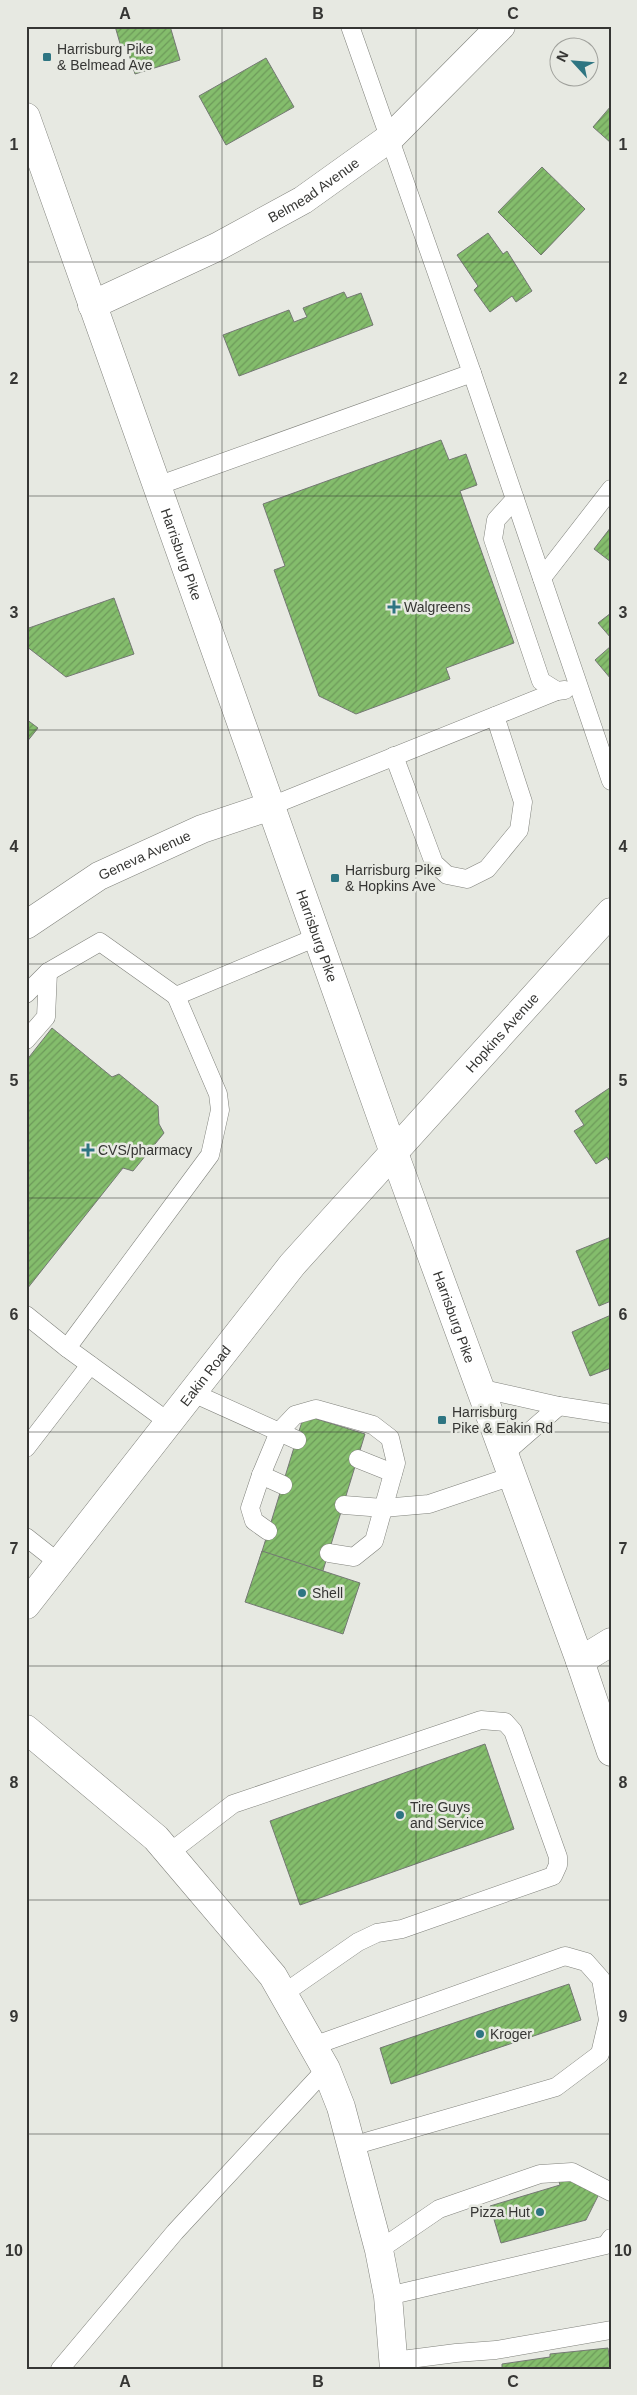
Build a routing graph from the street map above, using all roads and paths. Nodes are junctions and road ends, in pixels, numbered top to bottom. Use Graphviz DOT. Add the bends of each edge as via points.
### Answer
graph roads {
  1 [pos="350,26"];
  2 [pos="501,26"];
  3 [pos="26,117"];
  4 [pos="391,137"];
  5 [pos="92,306"];
  6 [pos="472,373"];
  7 [pos="157,486"];
  8 [pos="611,489"];
  9 [pos="515,499"];
  10 [pos="542,578"];
  11 [pos="579,688"];
  12 [pos="557,692"];
  13 [pos="495,716"];
  14 [pos="394,756"];
  15 [pos="611,781"];
  16 [pos="271,806"];
  17 [pos="611,912"];
  18 [pos="26,925"];
  19 [pos="317,937"];
  20 [pos="48,972"];
  21 [pos="26,994"];
  22 [pos="176,996"];
  23 [pos="26,1040"];
  24 [pos="394,1153"];
  25 [pos="26,1315"];
  26 [pos="68,1348"];
  27 [pos="90,1365"];
  28 [pos="479,1388"];
  29 [pos="193,1393"];
  30 [pos="559,1406"];
  31 [pos="611,1414"];
  32 [pos="170,1423"];
  33 [pos="279,1432"];
  34 [pos="296,1440"];
  35 [pos="26,1448"];
  36 [pos="358,1459"];
  37 [pos="508,1465"];
  38 [pos="393,1472"];
  39 [pos="261,1474"];
  40 [pos="283,1485"];
  41 [pos="344,1505"];
  42 [pos="383,1508"];
  43 [pos="268,1532"];
  44 [pos="26,1537"];
  45 [pos="329,1553"];
  46 [pos="60,1563"];
  47 [pos="26,1605"];
  48 [pos="611,1642"];
  49 [pos="580,1661"];
  50 [pos="26,1728"];
  51 [pos="611,1752"];
  52 [pos="169,1853"];
  53 [pos="283,1994"];
  54 [pos="319,2057"];
  55 [pos="352,2146"];
  56 [pos="611,2192"];
  57 [pos="611,2238"];
  58 [pos="379,2250"];
  59 [pos="388,2296"];
  60 [pos="611,2330"];
  61 [pos="394,2365"];
  62 [pos="60,2369"];
  1 -- 4 [label="lane"];
  2 -- 4 [label="street, Belmead Avenue"];
  3 -- 5 [label="street, Harrisburg Pike"];
  4 -- 5 [label="street, Belmead Avenue" via="303,200 217,247"];
  4 -- 6 [label="lane"];
  5 -- 7 [label="street, Harrisburg Pike"];
  6 -- 7 [label="lane"];
  6 -- 9 [label="lane"];
  7 -- 16 [label="street, Harrisburg Pike"];
  8 -- 10 [label="lane"];
  9 -- 10 [label="lane"];
  9 -- 12 [label="lane" via="496,520 493,539 541,681"];
  10 -- 11 [label="lane"];
  11 -- 12 [label="lane"];
  11 -- 15 [label="lane"];
  12 -- 13 [label="lane"];
  13 -- 14 [label="lane"];
  13 -- 14 [label="lane" via="523,802 518,830 487,869 467,878 448,875 434,863"];
  14 -- 16 [label="lane"];
  16 -- 18 [label="street, Geneva Avenue" via="202,829 99,876"];
  16 -- 19 [label="street, Harrisburg Pike"];
  17 -- 24 [label="street, Hopkins Avenue"];
  19 -- 22 [label="lane"];
  19 -- 24 [label="street, Harrisburg Pike"];
  20 -- 21 [label="lane"];
  20 -- 22 [label="lane" via="100,942"];
  20 -- 23 [label="lane" via="46,1017"];
  22 -- 26 [label="lane" via="218,1094 220,1110 210,1155"];
  24 -- 28 [label="street, Harrisburg Pike"];
  24 -- 29 [label="street, Eakin Road" via="292,1265"];
  25 -- 26 [label="lane"];
  26 -- 27 [label="lane"];
  27 -- 32 [label="lane"];
  27 -- 35 [label="lane"];
  28 -- 30 [label="lane"];
  28 -- 37 [label="street, Harrisburg Pike"];
  29 -- 32 [label="street, Eakin Road"];
  29 -- 33 [label="lane"];
  30 -- 31 [label="lane"];
  30 -- 37 [label="lane"];
  32 -- 46 [label="street, Eakin Road"];
  33 -- 34 [label="lane"];
  33 -- 38 [label="lane" via="295,1415 316,1409 373,1425 390,1438 396,1463"];
  33 -- 39 [label="lane"];
  36 -- 38 [label="lane"];
  37 -- 42 [label="lane" via="429,1504"];
  37 -- 49 [label="street, Harrisburg Pike"];
  38 -- 42 [label="lane"];
  39 -- 40 [label="lane"];
  39 -- 43 [label="lane" via="250,1508 254,1521"];
  41 -- 42 [label="lane"];
  42 -- 45 [label="lane" via="374,1541 354,1557"];
  44 -- 46 [label="lane"];
  46 -- 47 [label="street, Eakin Road"];
  48 -- 49 [label="street"];
  49 -- 51 [label="street, Harrisburg Pike"];
  50 -- 52 [label="street" via="156,1838"];
  52 -- 53 [label="street" via="272,1976"];
  52 -- 53 [label="lane" via="233,1804 481,1720 505,1722 513,1731 558,1857 553,1876 402,1929 371,1936"];
  53 -- 54 [label="street"];
  54 -- 55 [label="street" via="341,2107"];
  54 -- 55 [label="lane" via="565,1956 586,1962 601,1979 608,2020 600,2054 556,2087"];
  54 -- 62 [label="lane"];
  55 -- 58 [label="street"];
  56 -- 58 [label="lane" via="572,2172 540,2174 439,2209"];
  57 -- 59 [label="lane" via="606,2246"];
  58 -- 59 [label="street"];
  59 -- 61 [label="street"];
  60 -- 61 [label="lane"];
}
